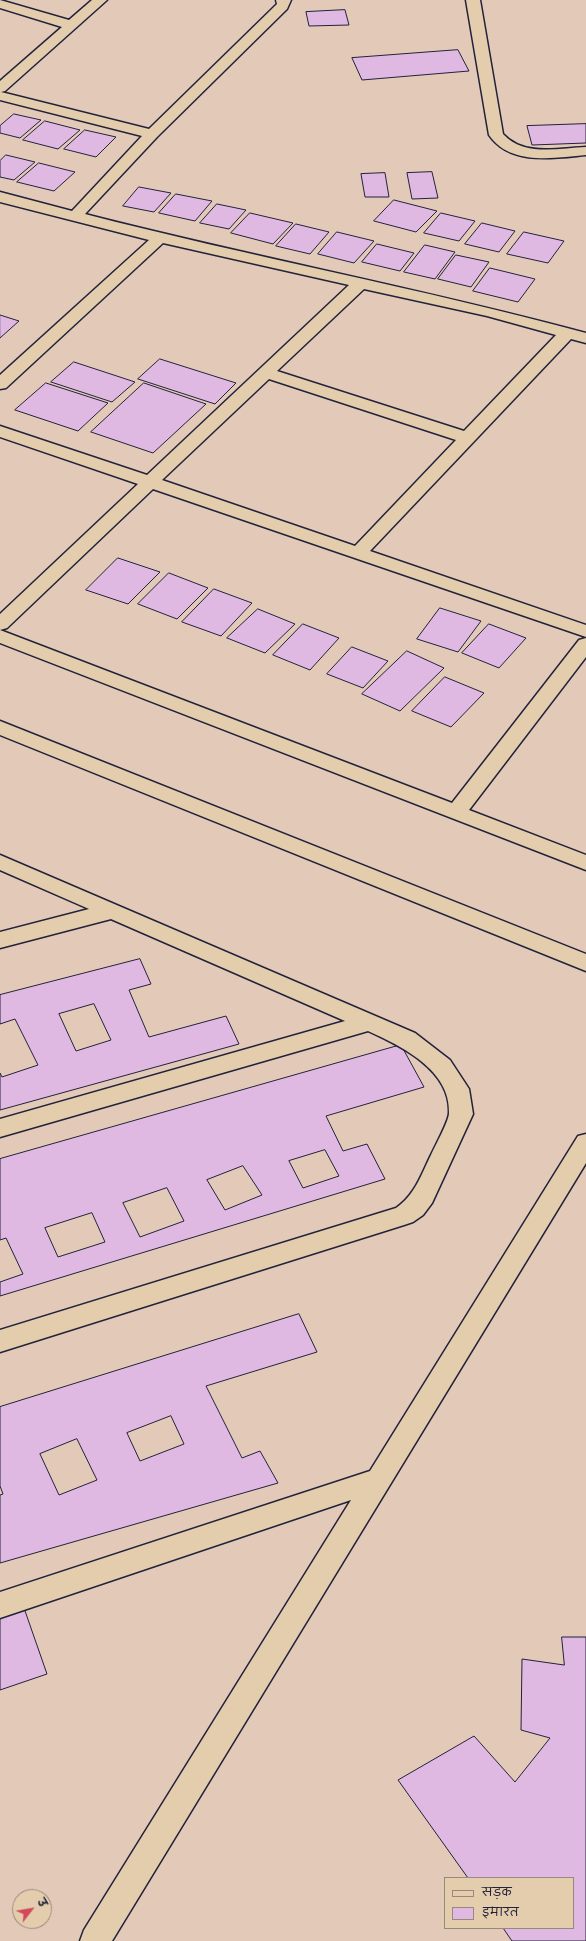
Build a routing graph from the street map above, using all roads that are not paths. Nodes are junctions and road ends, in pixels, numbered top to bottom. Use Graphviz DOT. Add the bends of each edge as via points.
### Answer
graph roads {
  1 [pos="100,0"];
  2 [pos="283,0"];
  3 [pos="473,0"];
  4 [pos="0,4"];
  5 [pos="71,25"];
  6 [pos="0,88"];
  7 [pos="0,96"];
  8 [pos="152,134"];
  9 [pos="586,151"];
  10 [pos="0,197"];
  11 [pos="76,215"];
  12 [pos="160,238"];
  13 [pos="361,283"];
  14 [pos="567,333"];
  15 [pos="586,338"];
  16 [pos="267,373"];
  17 [pos="0,384"];
  18 [pos="0,431"];
  19 [pos="468,438"];
  20 [pos="151,483"];
  21 [pos="358,553"];
  22 [pos="0,624"];
  23 [pos="586,631"];
  24 [pos="0,636"];
  25 [pos="586,644"];
  26 [pos="0,728"];
  27 [pos="455,813"];
  28 [pos="0,862"];
  29 [pos="586,864"];
  30 [pos="112,911"];
  31 [pos="0,940"];
  32 [pos="586,963"];
  33 [pos="368,1023"];
  34 [pos="0,1128"];
  35 [pos="586,1143"];
  36 [pos="0,1341"];
  37 [pos="377,1480"];
  38 [pos="0,1605"];
  39 [pos="95,1941"];
  1 -- 5 [label="street"];
  2 -- 8 [label="street" via="285,1 282,6"];
  3 -- 9 [label="street" via="496,135 506,145 520,152 544,154"];
  4 -- 5 [label="street"];
  5 -- 6 [label="street"];
  7 -- 8 [label="street"];
  8 -- 11 [label="street"];
  10 -- 11 [label="street"];
  11 -- 12 [label="street"];
  12 -- 13 [label="street"];
  12 -- 17 [label="street"];
  13 -- 14 [label="street" via="490,312"];
  13 -- 16 [label="street"];
  14 -- 15 [label="street"];
  14 -- 19 [label="street"];
  16 -- 19 [label="street"];
  16 -- 20 [label="street"];
  18 -- 20 [label="street"];
  19 -- 21 [label="street"];
  20 -- 21 [label="street"];
  20 -- 22 [label="street"];
  21 -- 23 [label="street"];
  24 -- 27 [label="street"];
  25 -- 27 [label="street"];
  26 -- 32 [label="street"];
  27 -- 29 [label="street"];
  28 -- 30 [label="street"];
  30 -- 31 [label="street"];
  30 -- 33 [label="street"];
  33 -- 34 [label="street"];
  33 -- 36 [label="street" via="407,1039 442,1066 457,1089 461,1114 424,1196 414,1208 389,1221"];
  35 -- 37 [label="street"];
  37 -- 38 [label="street"];
  37 -- 39 [label="street"];
}
